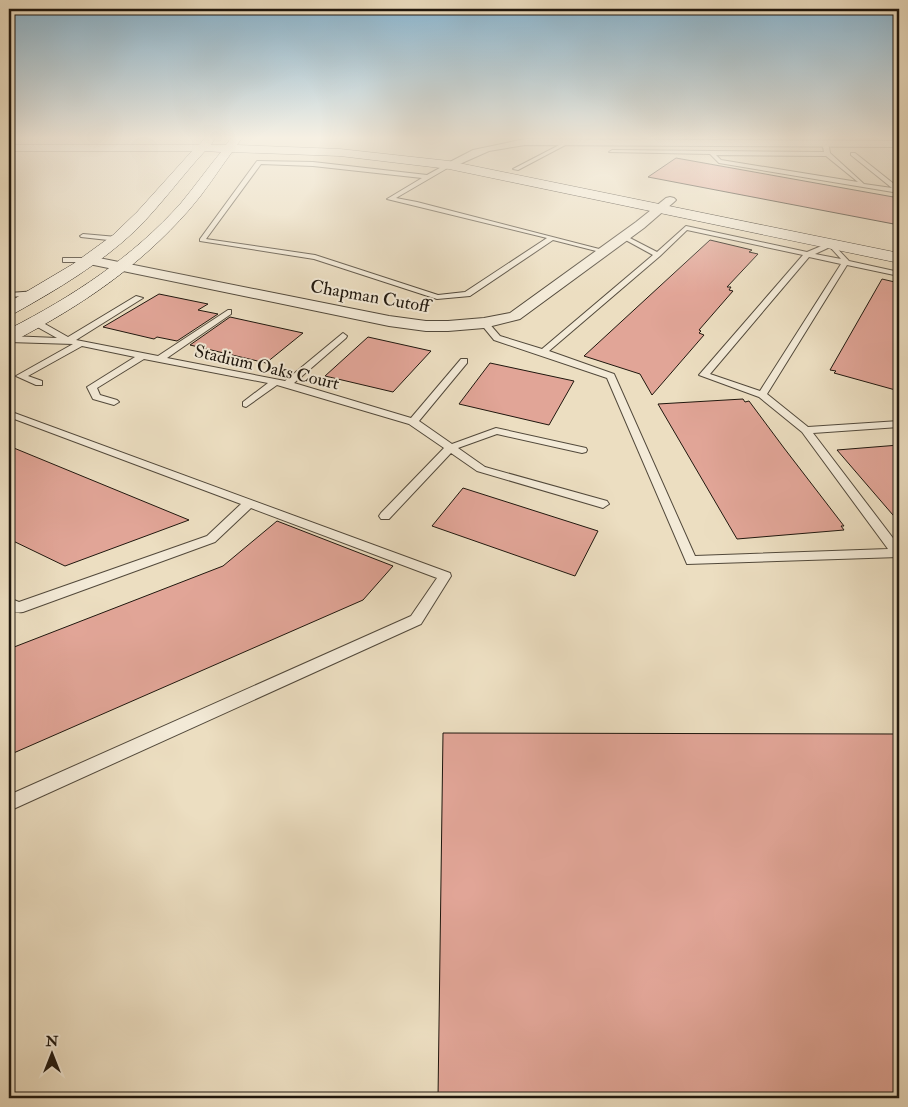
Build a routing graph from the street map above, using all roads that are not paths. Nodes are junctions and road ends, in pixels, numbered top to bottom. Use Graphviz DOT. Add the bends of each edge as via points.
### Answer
graph roads {
  1 [pos="164,190"];
  2 [pos="198,190"];
  3 [pos="239,190"];
  4 [pos="406,190"];
  5 [pos="593,190"];
  6 [pos="604,190"];
  7 [pos="665,204"];
  8 [pos="83,236"];
  9 [pos="624,237"];
  10 [pos="552,238"];
  11 [pos="118,239"];
  12 [pos="834,240"];
  13 [pos="899,247"];
  14 [pos="604,251"];
  15 [pos="808,254"];
  16 [pos="658,255"];
  17 [pos="899,258"];
  18 [pos="66,260"];
  19 [pos="90,260"];
  20 [pos="846,262"];
  21 [pos="121,267"];
  22 [pos="899,274"];
  23 [pos="37,293"];
  24 [pos="9,295"];
  25 [pos="139,298"];
  26 [pos="9,310"];
  27 [pos="228,312"];
  28 [pos="35,322"];
  29 [pos="484,323"];
  30 [pos="342,336"];
  31 [pos="9,338"];
  32 [pos="68,341"];
  33 [pos="80,344"];
  34 [pos="543,352"];
  35 [pos="142,356"];
  36 [pos="159,359"];
  37 [pos="464,361"];
  38 [pos="275,382"];
  39 [pos="39,383"];
  40 [pos="287,384"];
  41 [pos="762,395"];
  42 [pos="114,402"];
  43 [pos="246,404"];
  44 [pos="9,414"];
  45 [pos="413,422"];
  46 [pos="899,424"];
  47 [pos="806,430"];
  48 [pos="450,448"];
  49 [pos="582,450"];
  50 [pos="250,503"];
  51 [pos="603,504"];
  52 [pos="385,516"];
  53 [pos="899,553"];
  54 [pos="9,603"];
  55 [pos="9,803"];
  1 -- 11 [label="main road"];
  2 -- 21 [label="main road" via="186,206"];
  3 -- 10 [label="lane" via="202,240 315,258 437,297 467,294"];
  4 -- 10 [label="lane" via="390,199"];
  5 -- 7 [label="main road"];
  6 -- 7 [label="main road"];
  7 -- 9 [label="street, Chapman Cutoff"];
  7 -- 12 [label="main road"];
  8 -- 11 [label="lane"];
  9 -- 14 [label="street, Chapman Cutoff"];
  9 -- 16 [label="lane"];
  10 -- 14 [label="lane"];
  11 -- 19 [label="main road"];
  12 -- 13 [label="main road"];
  12 -- 15 [label="lane"];
  12 -- 17 [label="main road"];
  12 -- 20 [label="lane"];
  14 -- 29 [label="street, Chapman Cutoff" via="515,316"];
  15 -- 16 [label="lane" via="686,228"];
  15 -- 20 [label="lane"];
  15 -- 41 [label="lane" via="704,375"];
  16 -- 34 [label="lane"];
  18 -- 19 [label="lane"];
  19 -- 21 [label="street, Chapman Cutoff"];
  19 -- 23 [label="main road"];
  20 -- 22 [label="lane"];
  20 -- 41 [label="lane"];
  21 -- 28 [label="main road" via="95,287"];
  21 -- 29 [label="street, Chapman Cutoff" via="389,321 426,326"];
  23 -- 24 [label="lane"];
  23 -- 26 [label="main road"];
  25 -- 32 [label="lane"];
  27 -- 36 [label="lane"];
  28 -- 31 [label="main road"];
  28 -- 32 [label="lane, Stadium Oaks Court"];
  29 -- 34 [label="lane" via="497,338"];
  30 -- 40 [label="lane"];
  31 -- 32 [label="lane, Stadium Oaks Court"];
  32 -- 33 [label="lane, Stadium Oaks Court"];
  33 -- 35 [label="lane, Stadium Oaks Court"];
  33 -- 39 [label="lane" via="21,376"];
  34 -- 53 [label="lane" via="612,376 690,561"];
  35 -- 36 [label="lane, Stadium Oaks Court"];
  35 -- 42 [label="lane" via="92,387 96,397"];
  36 -- 38 [label="lane, Stadium Oaks Court"];
  37 -- 45 [label="lane"];
  38 -- 40 [label="lane, Stadium Oaks Court"];
  38 -- 43 [label="lane"];
  40 -- 45 [label="lane, Stadium Oaks Court"];
  41 -- 47 [label="lane"];
  44 -- 50 [label="lane"];
  45 -- 48 [label="lane, Stadium Oaks Court"];
  46 -- 47 [label="lane"];
  47 -- 53 [label="lane"];
  48 -- 49 [label="lane" via="496,431"];
  48 -- 51 [label="lane, Stadium Oaks Court" via="481,469"];
  48 -- 52 [label="lane"];
  50 -- 54 [label="lane" via="211,539 18,608"];
  50 -- 55 [label="lane" via="445,576 416,620"];
}
